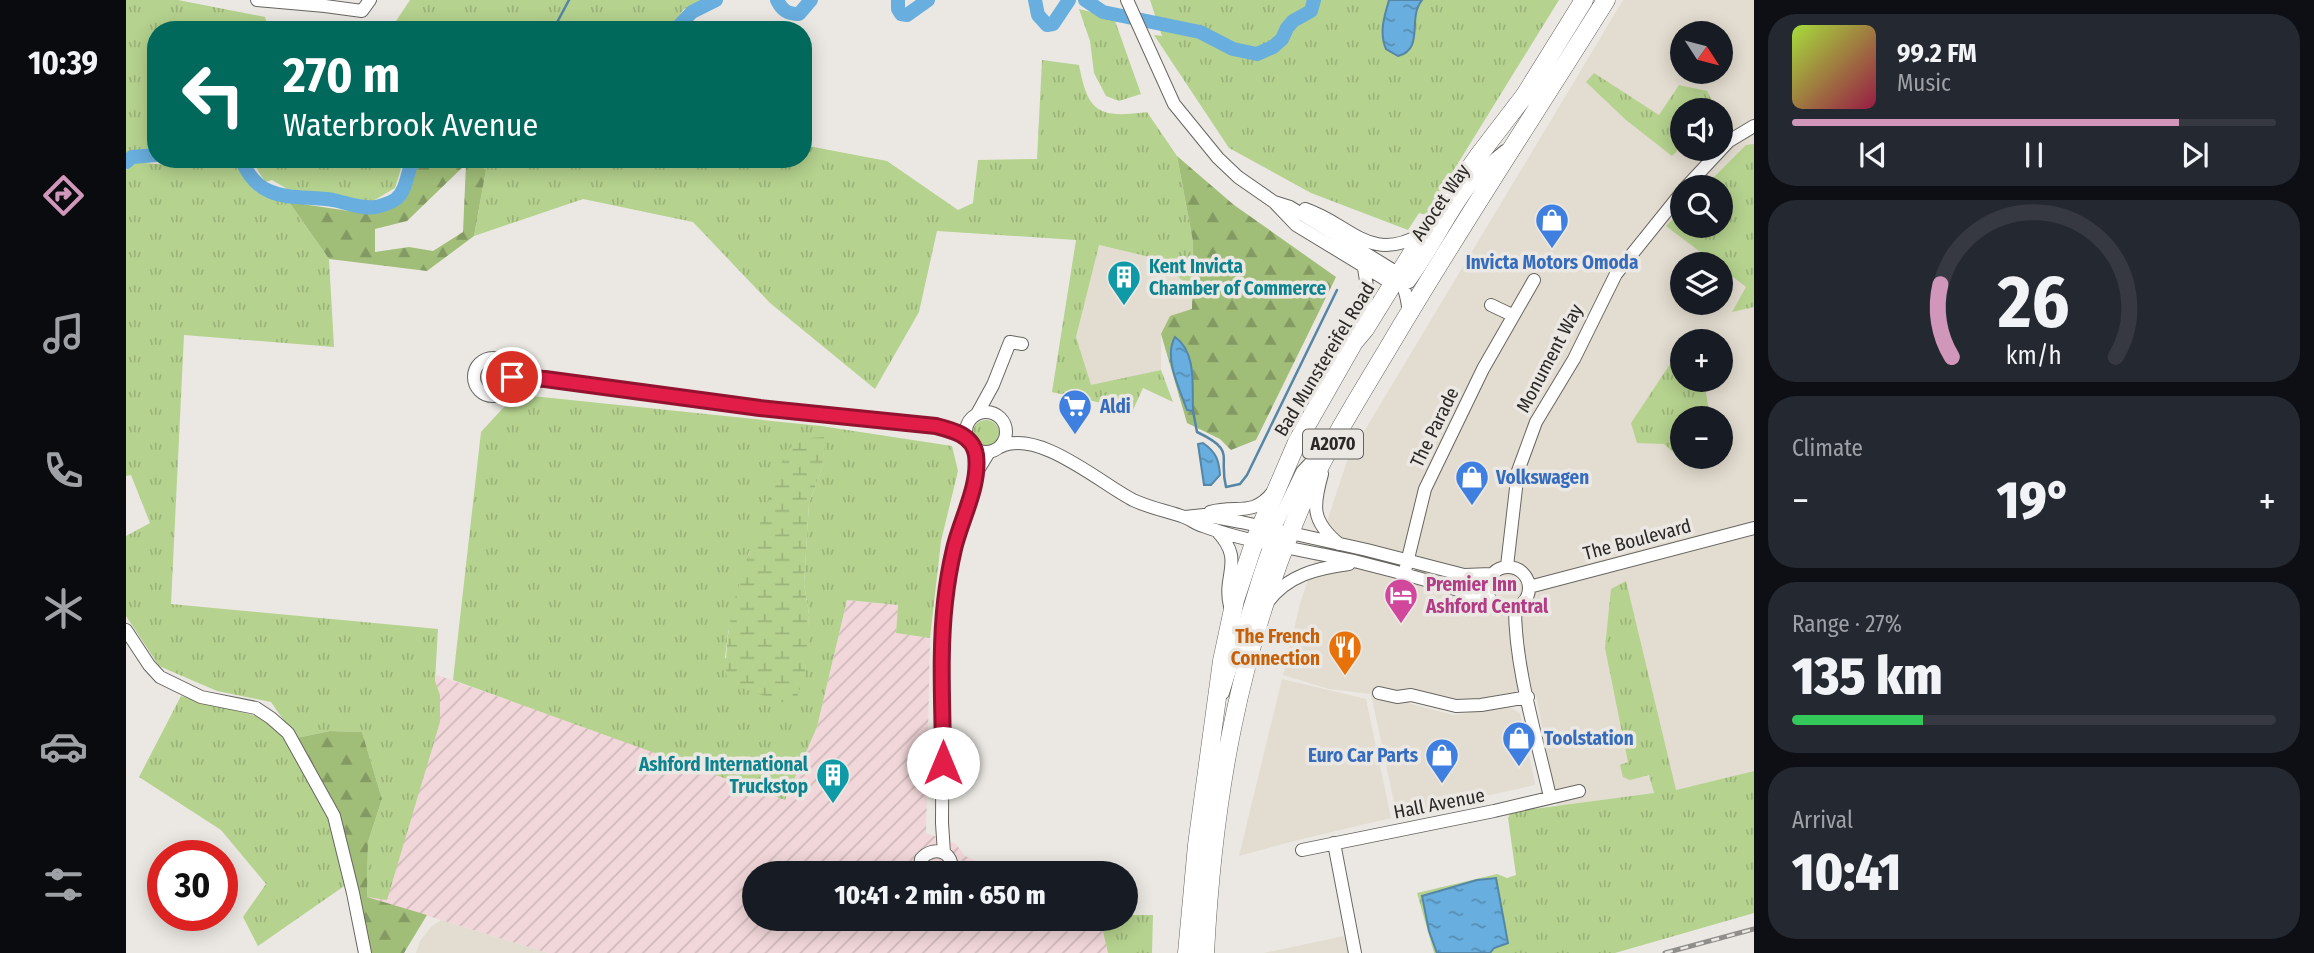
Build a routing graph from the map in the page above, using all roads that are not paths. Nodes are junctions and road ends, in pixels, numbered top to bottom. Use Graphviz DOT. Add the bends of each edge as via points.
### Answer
graph roads {
  1 [pos="257,0"];
  2 [pos="370,0"];
  3 [pos="1127,0"];
  4 [pos="1584,0"];
  5 [pos="1605,0"];
  6 [pos="1754,126"];
  7 [pos="1514,145"];
  8 [pos="1697,175"];
  9 [pos="1274,202"];
  10 [pos="1670,207"];
  11 [pos="1290,208"];
  12 [pos="1425,232"];
  13 [pos="1364,268"];
  14 [pos="1534,280"];
  15 [pos="1398,282"];
  16 [pos="1491,305"];
  17 [pos="1409,313"];
  18 [pos="1512,315"];
  19 [pos="1354,342"];
  20 [pos="1022,344"];
  21 [pos="512,377"];
  22 [pos="993,385"];
  23 [pos="997,415"];
  24 [pos="974,417"];
  25 [pos="936,426"];
  26 [pos="1006,426"];
  27 [pos="971,443"];
  28 [pos="1333,443"];
  29 [pos="1041,448"];
  30 [pos="995,449"];
  31 [pos="1279,485"];
  32 [pos="973,486"];
  33 [pos="1204,515"];
  34 [pos="1185,517"];
  35 [pos="1754,528"];
  36 [pos="1216,530"];
  37 [pos="1273,537"];
  38 [pos="1340,545"];
  39 [pos="1407,561"];
  40 [pos="1360,562"];
  41 [pos="1507,566"];
  42 [pos="1491,574"];
  43 [pos="1404,575"];
  44 [pos="1529,587"];
  45 [pos="1491,601"];
  46 [pos="1515,608"];
  47 [pos="1261,612"];
  48 [pos="1232,613"];
  49 [pos="126,630"];
  50 [pos="1379,693"];
  51 [pos="1528,697"];
  52 [pos="1217,707"];
  53 [pos="1579,790"];
  54 [pos="1550,797"];
  55 [pos="942,823"];
  56 [pos="1334,843"];
  57 [pos="1302,850"];
  58 [pos="928,852"];
  59 [pos="944,853"];
  60 [pos="921,861"];
  61 [pos="952,861"];
  62 [pos="365,953"];
  63 [pos="1187,953"];
  64 [pos="1205,953"];
  65 [pos="1355,953"];
  1 -- 2 [label="street" via="362,11"];
  3 -- 9 [label="street, Avocet Way" via="1174,104 1217,158"];
  4 -- 12 [label="highway, Bad Munstereifel Road / A2070" via="1525,95"];
  5 -- 7 [label="highway, Bad Munstereifel Road / A2070"];
  6 -- 8 [label="street" via="1729,141"];
  7 -- 15 [label="street, Avocet Way" via="1482,172 1414,274"];
  7 -- 17 [label="highway, Bad Munstereifel Road / A2070"];
  9 -- 11 [label="street, Avocet Way"];
  9 -- 13 [label="street, Avocet Way" via="1296,225"];
  10 -- 41 [label="street, Monument Way" via="1616,274 1536,422 1518,471"];
  11 -- 12 [label="street, Avocet Way" via="1307,209 1378,246 1402,244"];
  11 -- 15 [label="street, Avocet Way" via="1383,264"];
  12 -- 15 [label="highway, Bad Munstereifel Road / A2070"];
  13 -- 15 [label="street, Avocet Way"];
  13 -- 19 [label="street" via="1368,293"];
  14 -- 18 [label="street, The Parade"];
  15 -- 17 [label="street"];
  15 -- 19 [label="highway, Bad Munstereifel Road / A2070"];
  16 -- 18 [label="street"];
  17 -- 28 [label="highway, Bad Munstereifel Road / A2070"];
  18 -- 39 [label="street, The Parade" via="1425,489"];
  19 -- 31 [label="highway, Bad Munstereifel Road / A2070" via="1300,435"];
  20 -- 22 [label="street" via="1010,342"];
  21 -- 25 [label="street"];
  22 -- 23 [label="street"];
  22 -- 24 [label="street"];
  23 -- 24 [label="street" via="987,412"];
  23 -- 26 [label="street"];
  24 -- 25 [label="street"];
  24 -- 27 [label="street" via="967,429"];
  25 -- 27 [label="street" via="954,430"];
  26 -- 29 [label="street"];
  26 -- 30 [label="street" via="1005,440"];
  27 -- 30 [label="street" via="981,451"];
  27 -- 32 [label="street" via="976,461"];
  28 -- 37 [label="highway, Bad Munstereifel Road / A2070" via="1310,486"];
  28 -- 38 [label="street" via="1316,496 1316,514"];
  29 -- 30 [label="street" via="1013,443"];
  29 -- 34 [label="street" via="1133,499"];
  30 -- 32 [label="street" via="978,470"];
  31 -- 33 [label="street" via="1259,506"];
  31 -- 37 [label="highway, Bad Munstereifel Road / A2070"];
  32 -- 55 [label="street" via="954,549 945,602"];
  33 -- 34 [label="street"];
  33 -- 37 [label="street"];
  34 -- 36 [label="street"];
  35 -- 44 [label="street, The Boulevard"];
  36 -- 37 [label="street"];
  36 -- 48 [label="street" via="1232,557 1228,597"];
  37 -- 38 [label="street"];
  37 -- 40 [label="street"];
  37 -- 47 [label="highway, Bad Munstereifel Road / A2070"];
  37 -- 48 [label="highway, Bad Munstereifel Road / A2070"];
  37 -- 52 [label="street"];
  38 -- 39 [label="street"];
  39 -- 42 [label="street" via="1464,575"];
  39 -- 43 [label="street, The Parade"];
  40 -- 43 [label="street"];
  40 -- 47 [label="street" via="1300,575 1270,598"];
  41 -- 42 [label="street"];
  41 -- 44 [label="street" via="1523,573"];
  42 -- 45 [label="street" via="1486,588"];
  43 -- 45 [label="street"];
  44 -- 46 [label="street" via="1525,601"];
  45 -- 46 [label="street" via="1505,609"];
  46 -- 51 [label="street"];
  47 -- 64 [label="highway, Bad Munstereifel Road / A2070" via="1235,707 1220,792"];
  48 -- 52 [label="highway, Bad Munstereifel Road / A2070"];
  49 -- 62 [label="street" via="160,677 201,697 256,708 288,733 334,816"];
  50 -- 51 [label="street" via="1456,706"];
  51 -- 54 [label="street"];
  52 -- 63 [label="highway, Bad Munstereifel Road / A2070"];
  53 -- 54 [label="street, Hall Avenue"];
  54 -- 56 [label="street, Hall Avenue"];
  55 -- 58 [label="street"];
  55 -- 59 [label="street"];
  56 -- 57 [label="street, Hall Avenue"];
  56 -- 65 [label="street"];
  58 -- 59 [label="street"];
  58 -- 60 [label="street"];
  59 -- 61 [label="street"];
}
